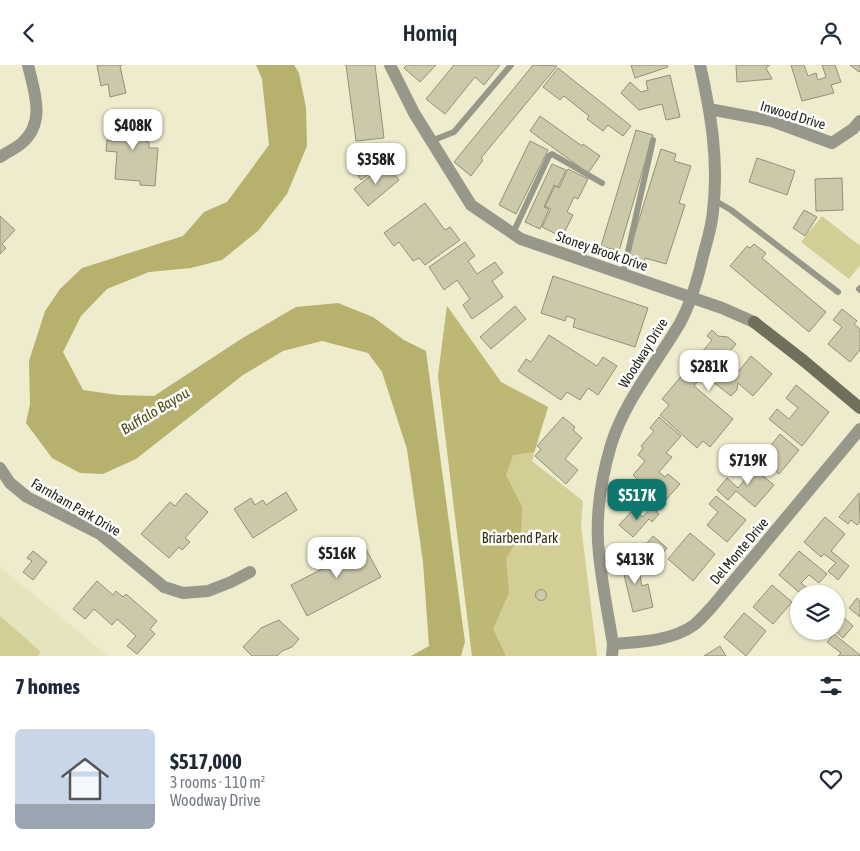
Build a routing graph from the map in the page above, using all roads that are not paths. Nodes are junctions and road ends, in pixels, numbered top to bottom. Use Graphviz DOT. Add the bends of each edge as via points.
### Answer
graph roads {
  1 [pos="28,65"];
  2 [pos="390,65"];
  3 [pos="511,65"];
  4 [pos="700,65"];
  5 [pos="709,109"];
  6 [pos="860,121"];
  7 [pos="653,140"];
  8 [pos="431,141"];
  9 [pos="0,157"];
  10 [pos="602,183"];
  11 [pos="714,200"];
  12 [pos="513,233"];
  13 [pos="623,274"];
  14 [pos="838,292"];
  15 [pos="691,297"];
  16 [pos="860,408"];
  17 [pos="860,429"];
  18 [pos="0,468"];
  19 [pos="250,573"];
  20 [pos="612,650"];
  1 -- 9 [label="street" via="37,110 36,123 22,143"];
  2 -- 8 [label="street, Stoney Brook Drive"];
  3 -- 8 [label="lane" via="454,132"];
  4 -- 5 [label="street, Woodway Drive"];
  5 -- 6 [label="street, Inwood Drive" via="772,121 832,143"];
  5 -- 11 [label="street, Woodway Drive" via="715,147"];
  7 -- 13 [label="lane"];
  8 -- 12 [label="street, Stoney Brook Drive" via="471,205"];
  10 -- 12 [label="lane" via="552,154 548,156"];
  11 -- 14 [label="lane"];
  11 -- 15 [label="street, Woodway Drive"];
  12 -- 13 [label="street, Stoney Brook Drive" via="521,239"];
  13 -- 15 [label="street, Stoney Brook Drive"];
  15 -- 16 [label="street, Stoney Brook Drive" via="754,322"];
  15 -- 20 [label="street, Woodway Drive" via="681,321 622,418 605,470 598,546"];
  17 -- 20 [label="street, Del Monte Drive" via="711,608 693,625 672,635"];
  18 -- 19 [label="street, Farnham Park Drive" via="10,483 27,497 100,534 164,587 183,593 208,591"];
}
